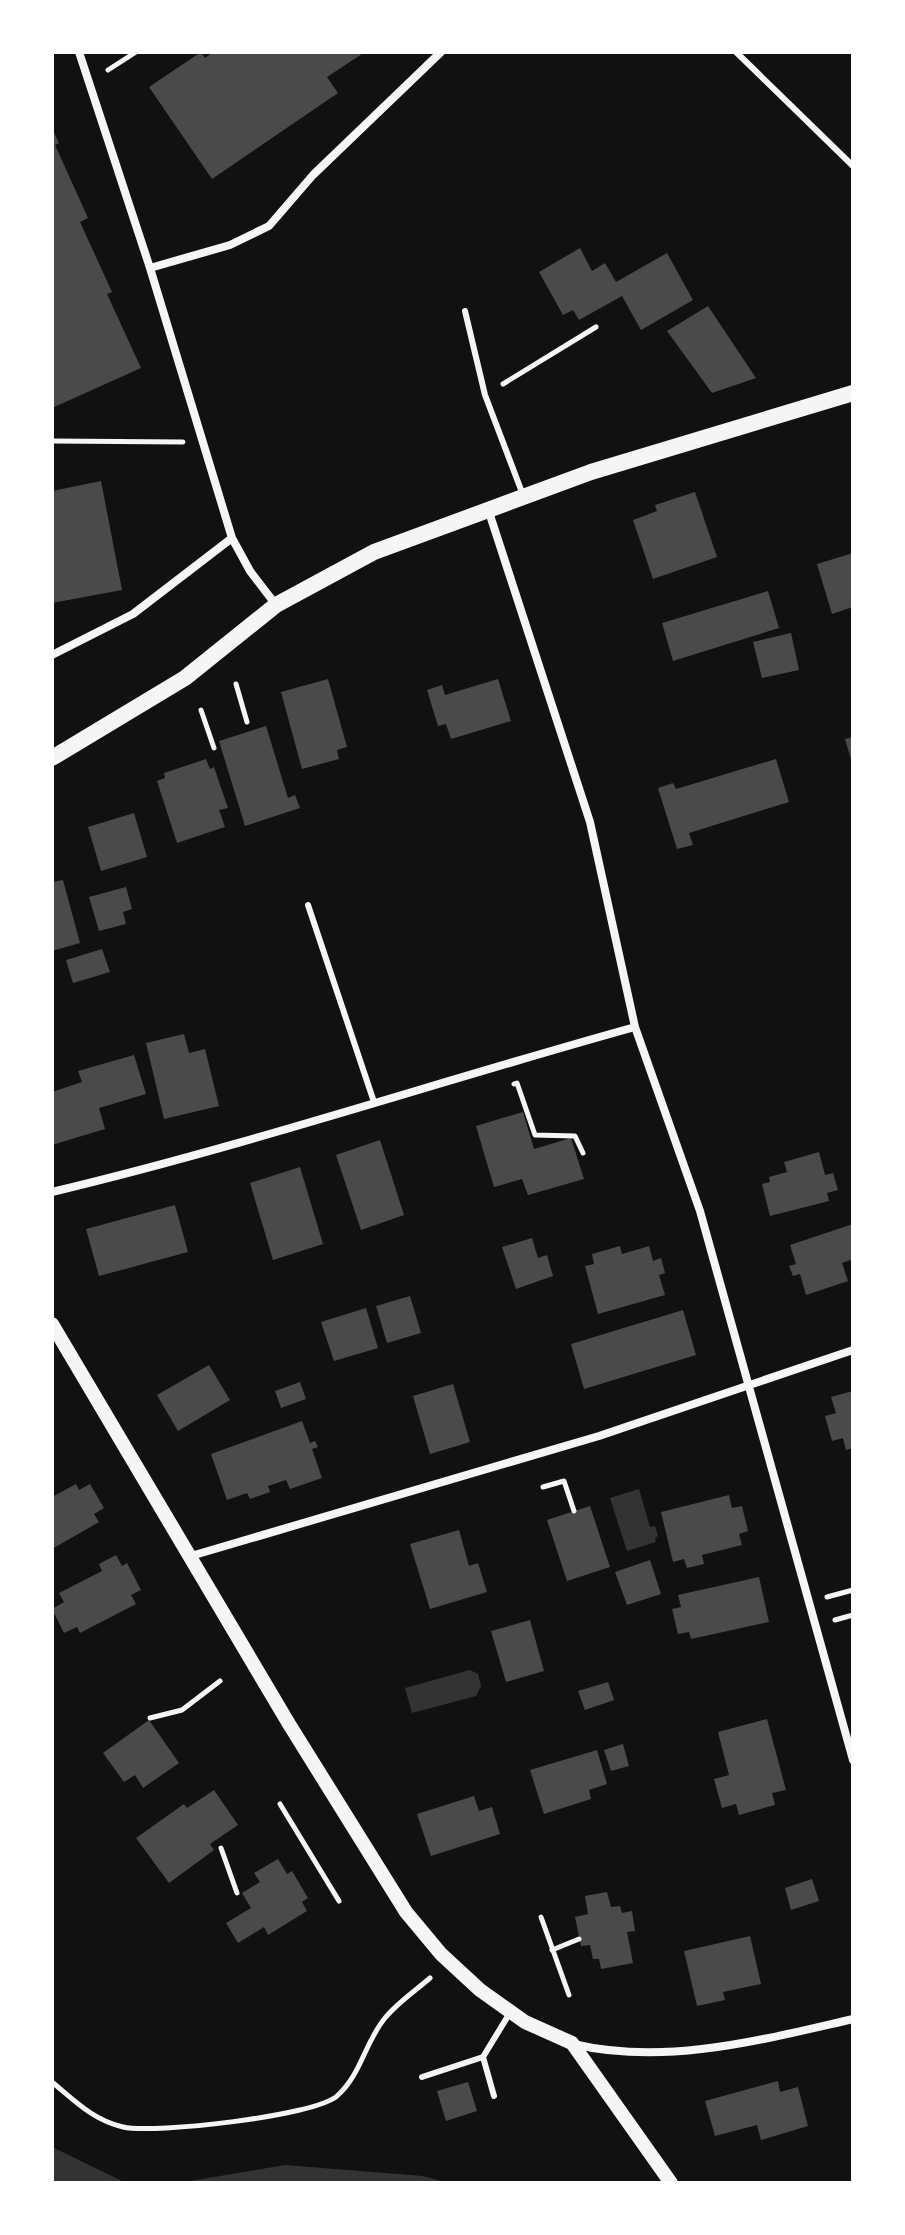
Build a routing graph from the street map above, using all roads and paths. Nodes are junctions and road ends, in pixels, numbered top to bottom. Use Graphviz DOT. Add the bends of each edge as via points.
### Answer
graph roads {
  1 [pos="79,52"];
  2 [pos="136,52"];
  3 [pos="441,52"];
  4 [pos="736,52"];
  5 [pos="88,76"];
  6 [pos="853,166"];
  7 [pos="150,268"];
  8 [pos="465,311"];
  9 [pos="596,327"];
  10 [pos="853,393"];
  11 [pos="485,395"];
  12 [pos="52,441"];
  13 [pos="202,442"];
  14 [pos="523,495"];
  15 [pos="488,508"];
  16 [pos="232,538"];
  17 [pos="276,605"];
  18 [pos="52,655"];
  19 [pos="236,684"];
  20 [pos="201,710"];
  21 [pos="247,722"];
  22 [pos="214,748"];
  23 [pos="52,758"];
  24 [pos="308,905"];
  25 [pos="635,1027"];
  26 [pos="505,1087"];
  27 [pos="374,1102"];
  28 [pos="583,1153"];
  29 [pos="52,1192"];
  30 [pos="52,1324"];
  31 [pos="853,1350"];
  32 [pos="748,1387"];
  33 [pos="543,1487"];
  34 [pos="574,1511"];
  35 [pos="191,1556"];
  36 [pos="220,1681"];
  37 [pos="150,1718"];
  38 [pos="853,1760"];
  39 [pos="280,1804"];
  40 [pos="221,1848"];
  41 [pos="237,1893"];
  42 [pos="339,1901"];
  43 [pos="541,1917"];
  44 [pos="579,1939"];
  45 [pos="552,1950"];
  46 [pos="448,1961"];
  47 [pos="569,1995"];
  48 [pos="511,2011"];
  49 [pos="853,2019"];
  50 [pos="572,2043"];
  51 [pos="483,2057"];
  52 [pos="422,2077"];
  53 [pos="52,2082"];
  54 [pos="494,2096"];
  55 [pos="671,2183"];
  1 -- 5 [label="street"];
  2 -- 5 [label="path" via="114,69"];
  3 -- 7 [label="street" via="313,175 269,226 230,245"];
  4 -- 6 [label="lane"];
  5 -- 7 [label="street"];
  7 -- 13 [label="street"];
  8 -- 11 [label="lane"];
  9 -- 11 [label="path"];
  10 -- 14 [label="main road"];
  11 -- 14 [label="lane"];
  12 -- 13 [label="path"];
  13 -- 16 [label="street"];
  14 -- 15 [label="main road"];
  15 -- 17 [label="main road" via="374,552"];
  15 -- 25 [label="street" via="590,822"];
  16 -- 17 [label="street"];
  16 -- 18 [label="street" via="133,614"];
  17 -- 23 [label="main road" via="185,678"];
  19 -- 21 [label="path"];
  20 -- 22 [label="path"];
  24 -- 27 [label="lane"];
  25 -- 27 [label="street"];
  25 -- 32 [label="street" via="700,1211"];
  26 -- 28 [label="path" via="517,1083 535,1135 575,1136"];
  27 -- 29 [label="street" via="217,1151"];
  30 -- 35 [label="street"];
  31 -- 32 [label="street"];
  32 -- 35 [label="street"];
  32 -- 38 [label="street"];
  33 -- 34 [label="path" via="564,1481"];
  35 -- 46 [label="street" via="406,1912"];
  36 -- 37 [label="path" via="182,1710"];
  39 -- 42 [label="path"];
  40 -- 41 [label="path"];
  43 -- 45 [label="path"];
  44 -- 45 [label="path"];
  45 -- 47 [label="path"];
  46 -- 48 [label="street"];
  46 -- 53 [label="path" via="384,2019 351,2081 335,2099 300,2111 126,2127 93,2117"];
  48 -- 50 [label="street"];
  48 -- 51 [label="lane"];
  49 -- 50 [label="street" via="676,2053 616,2052"];
  50 -- 55 [label="street"];
  51 -- 52 [label="lane"];
  51 -- 54 [label="lane"];
}
